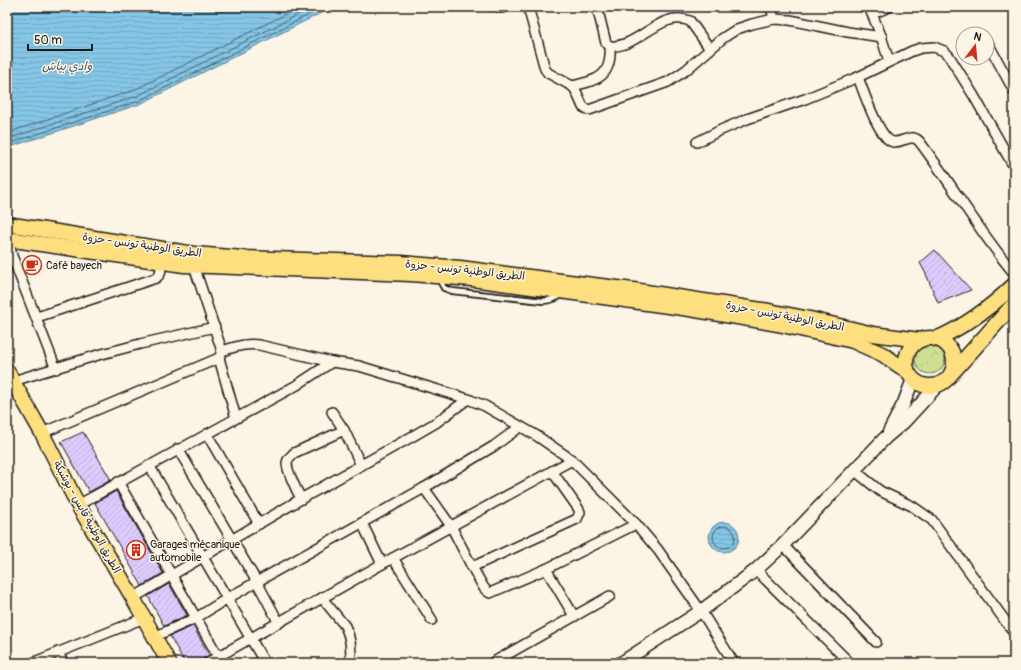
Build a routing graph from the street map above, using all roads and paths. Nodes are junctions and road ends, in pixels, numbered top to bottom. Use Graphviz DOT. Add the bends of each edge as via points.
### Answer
graph roads {
  1 [pos="528,7"];
  2 [pos="597,7"];
  3 [pos="771,7"];
  4 [pos="889,7"];
  5 [pos="871,11"];
  6 [pos="774,19"];
  7 [pos="882,36"];
  8 [pos="610,46"];
  9 [pos="710,49"];
  10 [pos="995,57"];
  11 [pos="889,61"];
  12 [pos="858,77"];
  13 [pos="572,86"];
  14 [pos="1014,91"];
  15 [pos="697,142"];
  16 [pos="1014,167"];
  17 [pos="7,224"];
  18 [pos="9,239"];
  19 [pos="194,260"];
  20 [pos="162,262"];
  21 [pos="439,272"];
  22 [pos="1014,273"];
  23 [pos="1014,285"];
  24 [pos="610,293"];
  25 [pos="1014,304"];
  26 [pos="37,317"];
  27 [pos="215,327"];
  28 [pos="936,339"];
  29 [pos="920,340"];
  30 [pos="221,355"];
  31 [pos="332,362"];
  32 [pos="56,369"];
  33 [pos="910,375"];
  34 [pos="950,375"];
  35 [pos="10,376"];
  36 [pos="938,385"];
  37 [pos="468,399"];
  38 [pos="332,412"];
  39 [pos="236,418"];
  40 [pos="520,427"];
  41 [pos="344,430"];
  42 [pos="42,433"];
  43 [pos="207,434"];
  44 [pos="886,438"];
  45 [pos="178,450"];
  46 [pos="572,460"];
  47 [pos="150,465"];
  48 [pos="361,465"];
  49 [pos="854,470"];
  50 [pos="552,471"];
  51 [pos="118,482"];
  52 [pos="424,488"];
  53 [pos="301,499"];
  54 [pos="78,505"];
  55 [pos="362,523"];
  56 [pos="259,524"];
  57 [pos="636,524"];
  58 [pos="451,526"];
  59 [pos="232,540"];
  60 [pos="783,545"];
  61 [pos="204,557"];
  62 [pos="393,558"];
  63 [pos="382,564"];
  64 [pos="472,567"];
  65 [pos="546,569"];
  66 [pos="756,570"];
  67 [pos="172,576"];
  68 [pos="257,582"];
  69 [pos="610,596"];
  70 [pos="133,598"];
  71 [pos="228,598"];
  72 [pos="322,598"];
  73 [pos="701,611"];
  74 [pos="574,616"];
  75 [pos="144,618"];
  76 [pos="196,618"];
  77 [pos="432,620"];
  78 [pos="279,623"];
  79 [pos="1014,633"];
  80 [pos="154,637"];
  81 [pos="252,639"];
  82 [pos="876,642"];
  83 [pos="58,652"];
  84 [pos="220,660"];
  85 [pos="628,661"];
  86 [pos="32,663"];
  87 [pos="63,663"];
  88 [pos="169,663"];
  89 [pos="208,663"];
  90 [pos="265,663"];
  91 [pos="350,663"];
  92 [pos="492,663"];
  93 [pos="734,663"];
  94 [pos="850,663"];
  1 -- 13 [label="street" via="545,69"];
  2 -- 8 [label="street" via="606,43"];
  3 -- 6 [label="street"];
  4 -- 5 [label="street"];
  5 -- 7 [label="street"];
  6 -- 7 [label="street"];
  6 -- 9 [label="street" via="737,29"];
  7 -- 11 [label="street"];
  8 -- 9 [label="street" via="631,42 656,25 678,19 690,21"];
  8 -- 13 [label="street" via="610,60 603,75 598,79"];
  9 -- 13 [label="street" via="668,82 589,110 583,107"];
  10 -- 14 [label="street"];
  11 -- 12 [label="street"];
  11 -- 16 [label="street" via="920,48 934,47 944,51 974,96"];
  12 -- 15 [label="street" via="747,119"];
  12 -- 22 [label="street" via="879,130 891,142 910,138 920,140 974,222"];
  17 -- 19 [label="main road, الطريق الوطنية تونس - حزوة"];
  18 -- 20 [label="main road, الطريق الوطنية تونس - حزوة"];
  18 -- 26 [label="street" via="12,256"];
  19 -- 20 [label="main road, الطريق الوطنية تونس - حزوة"];
  19 -- 21 [label="main road, الطريق الوطنية تونس - حزوة" via="243,258 401,263"];
  19 -- 27 [label="street"];
  20 -- 26 [label="street" via="162,270 156,278"];
  21 -- 24 [label="main road, الطريق الوطنية تونس - حزوة" via="566,292"];
  21 -- 24 [label="main road, الطريق الوطنية تونس - حزوة" via="460,268"];
  23 -- 28 [label="main road" via="972,321"];
  24 -- 29 [label="main road, الطريق الوطنية تونس - حزوة" via="769,311 873,334"];
  24 -- 33 [label="main road, الطريق الوطنية تونس - حزوة" via="842,338 882,354"];
  25 -- 34 [label="main road"];
  26 -- 32 [label="street"];
  27 -- 30 [label="street"];
  27 -- 32 [label="street" via="98,355"];
  28 -- 29 [label="main road"];
  28 -- 34 [label="main road" via="944,343 952,354 953,367"];
  29 -- 33 [label="main road" via="912,345 907,353 905,362"];
  30 -- 31 [label="street" via="240,346 259,344"];
  30 -- 39 [label="street"];
  30 -- 42 [label="street"];
  31 -- 37 [label="street" via="359,366"];
  31 -- 39 [label="street" via="297,385"];
  32 -- 35 [label="street"];
  33 -- 36 [label="main road" via="925,386"];
  33 -- 44 [label="street" via="904,403"];
  34 -- 36 [label="main road"];
  35 -- 42 [label="main road, الطريق الوطنية قابس - بوشبكة"];
  36 -- 44 [label="street"];
  37 -- 40 [label="street"];
  37 -- 48 [label="street" via="437,422"];
  38 -- 41 [label="street"];
  39 -- 43 [label="street"];
  40 -- 46 [label="street"];
  40 -- 52 [label="street" via="494,446"];
  41 -- 48 [label="street"];
  41 -- 53 [label="street" via="294,453 289,458 287,463"];
  42 -- 54 [label="main road, الطريق الوطنية قابس - بوشبكة"];
  43 -- 45 [label="street"];
  43 -- 56 [label="street"];
  44 -- 49 [label="street"];
  45 -- 47 [label="street"];
  45 -- 59 [label="street"];
  46 -- 50 [label="street"];
  46 -- 57 [label="street"];
  47 -- 51 [label="street"];
  47 -- 61 [label="street"];
  48 -- 53 [label="street"];
  49 -- 60 [label="street"];
  49 -- 79 [label="street" via="880,491 912,506 932,520"];
  50 -- 58 [label="street"];
  50 -- 64 [label="street" via="578,508 580,512 577,519"];
  51 -- 54 [label="street"];
  51 -- 67 [label="street"];
  52 -- 55 [label="street"];
  52 -- 58 [label="street"];
  53 -- 56 [label="street"];
  54 -- 70 [label="main road, الطريق الوطنية قابس - بوشبكة"];
  55 -- 63 [label="street"];
  55 -- 68 [label="street"];
  56 -- 59 [label="street"];
  57 -- 65 [label="street"];
  57 -- 73 [label="street" via="658,550"];
  58 -- 62 [label="street"];
  58 -- 64 [label="street"];
  59 -- 61 [label="street"];
  59 -- 68 [label="street"];
  60 -- 66 [label="street"];
  60 -- 82 [label="street"];
  61 -- 67 [label="street"];
  61 -- 71 [label="street"];
  62 -- 63 [label="street"];
  62 -- 77 [label="street"];
  63 -- 72 [label="street"];
  64 -- 65 [label="street" via="490,593"];
  65 -- 74 [label="street"];
  66 -- 73 [label="street"];
  66 -- 94 [label="street"];
  67 -- 70 [label="street"];
  67 -- 76 [label="street"];
  68 -- 71 [label="street"];
  68 -- 78 [label="street"];
  69 -- 74 [label="street"];
  70 -- 75 [label="main road, الطريق الوطنية قابس - بوشبكة"];
  71 -- 76 [label="street"];
  71 -- 81 [label="street"];
  72 -- 78 [label="street"];
  72 -- 91 [label="street" via="348,632 351,643"];
  73 -- 85 [label="street"];
  73 -- 93 [label="street"];
  74 -- 92 [label="street"];
  75 -- 80 [label="main road, الطريق الوطنية قابس - بوشبكة"];
  75 -- 83 [label="street"];
  76 -- 80 [label="street"];
  76 -- 84 [label="street"];
  78 -- 81 [label="street"];
  80 -- 88 [label="main road, الطريق الوطنية قابس - بوشبكة"];
  81 -- 84 [label="street"];
  81 -- 90 [label="street"];
  83 -- 86 [label="street"];
  83 -- 87 [label="street"];
  84 -- 89 [label="street"];
}
